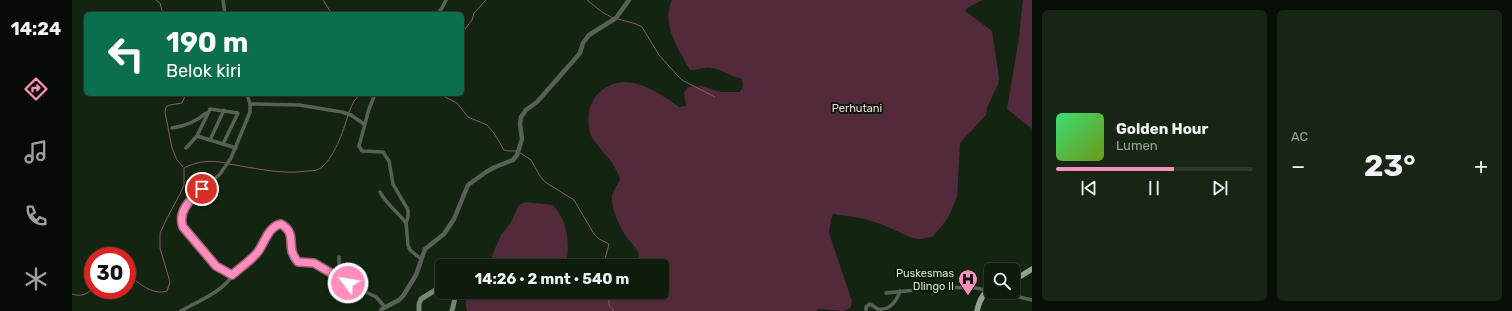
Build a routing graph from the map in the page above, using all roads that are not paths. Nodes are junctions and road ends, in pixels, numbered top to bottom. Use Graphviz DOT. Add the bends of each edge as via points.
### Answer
graph roads {
  1 [pos="223,0"];
  2 [pos="446,0"];
  3 [pos="629,0"];
  4 [pos="225,12"];
  5 [pos="439,12"];
  6 [pos="248,96"];
  7 [pos="374,96"];
  8 [pos="250,104"];
  9 [pos="224,110"];
  10 [pos="207,112"];
  11 [pos="364,124"];
  12 [pos="172,128"];
  13 [pos="197,136"];
  14 [pos="210,140"];
  15 [pos="223,144"];
  16 [pos="186,148"];
  17 [pos="236,148"];
  18 [pos="380,192"];
  19 [pos="406,223"];
  20 [pos="339,257"];
  21 [pos="422,259"];
  22 [pos="1032,269"];
  23 [pos="232,275"];
  24 [pos="1020,276"];
  25 [pos="340,279"];
  26 [pos="984,289"];
  27 [pos="435,290"];
  28 [pos="900,292"];
  29 [pos="886,293"];
  30 [pos="984,294"];
  31 [pos="1020,297"];
  32 [pos="455,299"];
  33 [pos="1032,300"];
  34 [pos="385,307"];
  35 [pos="181,311"];
  36 [pos="381,311"];
  37 [pos="419,311"];
  38 [pos="452,311"];
  39 [pos="866,311"];
  40 [pos="977,311"];
  1 -- 4 [label="street"];
  2 -- 5 [label="street"];
  3 -- 21 [label="street" via="614,19 589,35 577,56 537,102 523,113 520,120 522,140 517,156 486,172 468,185 454,219 440,239 427,246"];
  6 -- 8 [label="street"];
  7 -- 11 [label="street"];
  8 -- 11 [label="street" via="299,105 342,112"];
  8 -- 17 [label="street" via="248,118"];
  9 -- 10 [label="street" via="210,109"];
  9 -- 14 [label="street"];
  9 -- 15 [label="street" via="238,113"];
  10 -- 12 [label="street" via="189,125"];
  10 -- 13 [label="street"];
  11 -- 19 [label="street" via="360,149 366,153 383,152 387,157 393,184 408,210"];
  13 -- 14 [label="street"];
  13 -- 16 [label="street"];
  14 -- 15 [label="street"];
  15 -- 17 [label="street"];
  17 -- 23 [label="street" via="220,174 194,197 181,217 183,227 212,262"];
  18 -- 19 [label="street" via="384,201 398,212"];
  19 -- 21 [label="street" via="410,250"];
  20 -- 25 [label="street"];
  21 -- 34 [label="street" via="403,296"];
  22 -- 24 [label="main road"];
  23 -- 25 [label="street" via="257,253 273,228 281,224 291,233 291,250 298,262 314,263"];
  23 -- 35 [label="street" via="217,290"];
  25 -- 34 [label="street" via="376,297"];
  26 -- 28 [label="street" via="931,286"];
  27 -- 37 [label="main road" via="421,299"];
  28 -- 29 [label="street"];
  28 -- 39 [label="street" via="890,309 879,310 870,304"];
  30 -- 40 [label="main road"];
  31 -- 33 [label="street"];
  32 -- 38 [label="main road"];
  34 -- 36 [label="street"];
}
